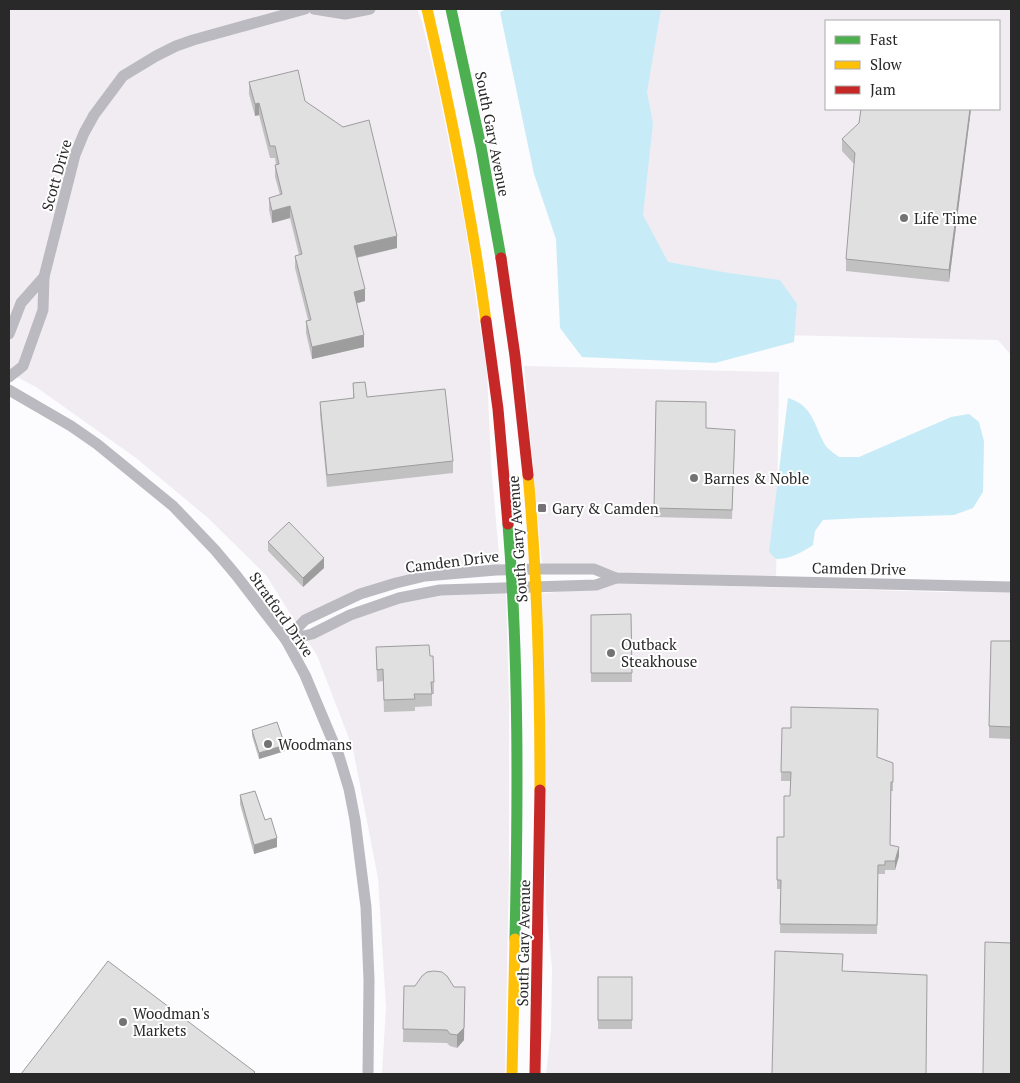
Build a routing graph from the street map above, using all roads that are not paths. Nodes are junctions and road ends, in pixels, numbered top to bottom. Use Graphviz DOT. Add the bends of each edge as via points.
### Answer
graph roads {
  1 [pos="305,9"];
  2 [pos="314,9"];
  3 [pos="370,9"];
  4 [pos="428,9"];
  5 [pos="451,9"];
  6 [pos="44,277"];
  7 [pos="9,334"];
  8 [pos="9,377"];
  9 [pos="9,390"];
  10 [pos="512,569"];
  11 [pos="536,569"];
  12 [pos="616,578"];
  13 [pos="513,587"];
  14 [pos="536,587"];
  15 [pos="1011,587"];
  16 [pos="286,640"];
  17 [pos="368,1074"];
  18 [pos="512,1074"];
  19 [pos="535,1074"];
  1 -- 6 [label="street, Scott Drive" via="176,46 123,76 94,115 75,154"];
  2 -- 3 [label="street" via="345,14"];
  4 -- 10 [label="main road, South Gary Avenue" via="479,271 498,412"];
  5 -- 11 [label="main road, South Gary Avenue" via="504,275 526,452"];
  6 -- 7 [label="street, Scott Drive" via="21,303"];
  6 -- 8 [label="street, Scott Drive" via="43,310 23,366"];
  9 -- 16 [label="street, Stratford Drive" via="97,444 173,506 215,550"];
  10 -- 11 [label="street, Camden Drive"];
  10 -- 13 [label="main road, South Gary Avenue"];
  10 -- 16 [label="street, Camden Drive" via="425,576 360,594 305,620"];
  11 -- 12 [label="street, Camden Drive" via="594,569"];
  11 -- 14 [label="main road, South Gary Avenue"];
  12 -- 14 [label="street, Camden Drive" via="596,585"];
  12 -- 15 [label="street, Camden Drive"];
  13 -- 14 [label="street, Camden Drive"];
  13 -- 16 [label="street, Camden Drive" via="440,590 399,598 350,615 312,634"];
  13 -- 18 [label="main road, South Gary Avenue" via="518,770"];
  14 -- 19 [label="main road, South Gary Avenue" via="541,778"];
  16 -- 17 [label="street, Stratford Drive" via="336,747 355,820 367,943"];
}
